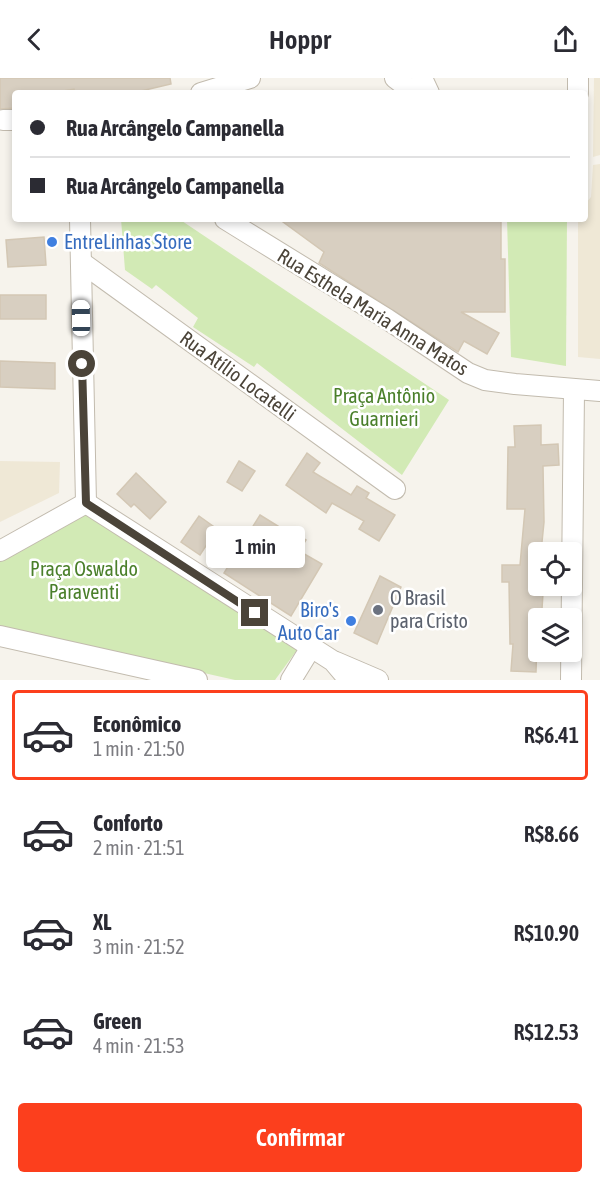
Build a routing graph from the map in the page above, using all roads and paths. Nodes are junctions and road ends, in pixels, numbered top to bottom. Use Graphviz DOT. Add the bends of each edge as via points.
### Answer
graph roads {
  1 [pos="250,78"];
  2 [pos="395,78"];
  3 [pos="211,90"];
  4 [pos="411,90"];
  5 [pos="80,222"];
  6 [pos="230,222"];
  7 [pos="81,262"];
  8 [pos="574,391"];
  9 [pos="600,391"];
  10 [pos="395,489"];
  11 [pos="86,503"];
  12 [pos="0,551"];
  13 [pos="0,636"];
  14 [pos="310,649"];
  15 [pos="333,661"];
  16 [pos="197,680"];
  17 [pos="291,680"];
  18 [pos="349,680"];
  19 [pos="378,680"];
  20 [pos="571,680"];
  1 -- 3 [label="street"];
  2 -- 4 [label="street"];
  5 -- 7 [label="street"];
  6 -- 8 [label="street, Rua Esthela Maria Anna Matos" via="468,373 485,380"];
  7 -- 10 [label="street, Rua Atílio Locatelli"];
  7 -- 11 [label="street"];
  8 -- 9 [label="street, Rua Esthela Maria Anna Matos"];
  8 -- 20 [label="street"];
  11 -- 12 [label="street"];
  11 -- 14 [label="street"];
  13 -- 16 [label="street"];
  14 -- 15 [label="street"];
  14 -- 17 [label="street"];
  15 -- 18 [label="street"];
  15 -- 19 [label="street"];
}
